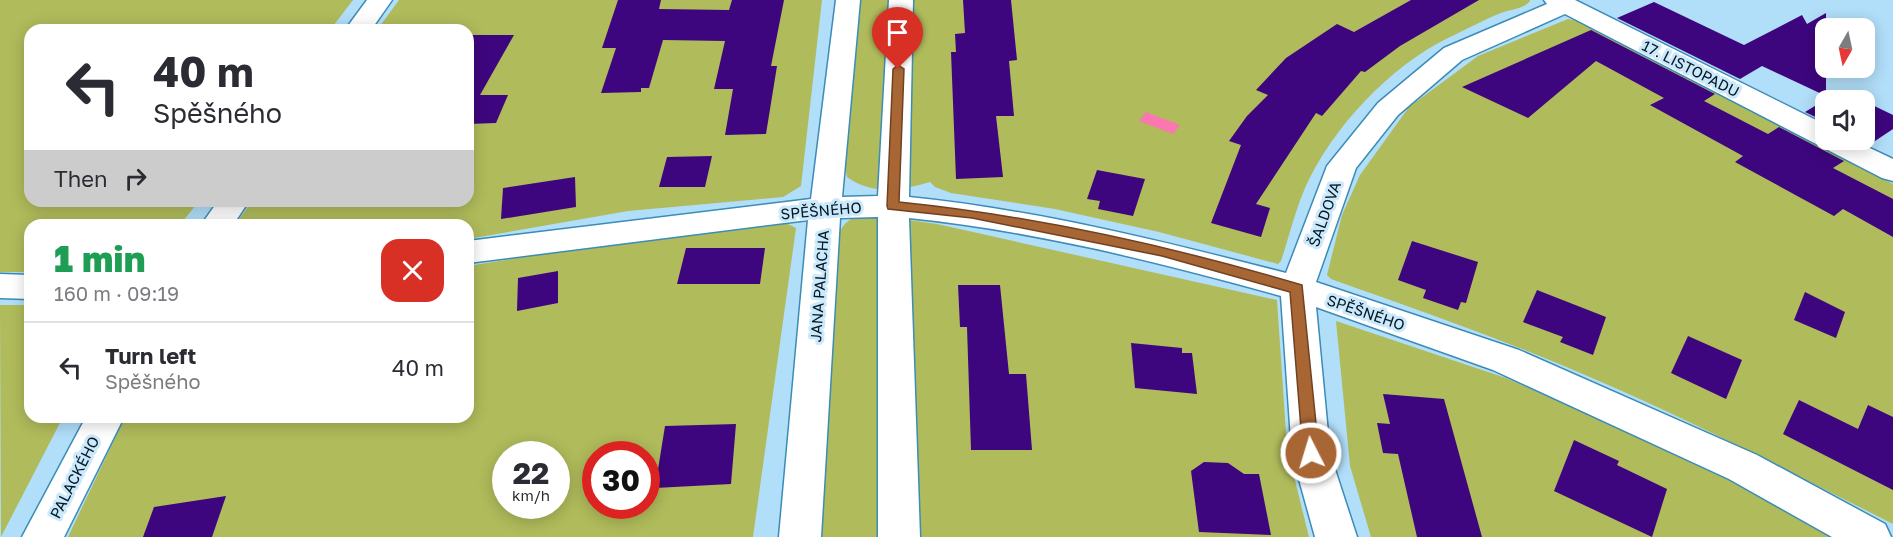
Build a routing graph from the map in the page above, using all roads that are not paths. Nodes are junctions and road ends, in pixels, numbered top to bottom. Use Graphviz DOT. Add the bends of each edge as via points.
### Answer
graph roads {
  1 [pos="380,0"];
  2 [pos="848,0"];
  3 [pos="901,0"];
  4 [pos="1561,3"];
  5 [pos="362,24"];
  6 [pos="1815,131"];
  7 [pos="1851,150"];
  8 [pos="1893,171"];
  9 [pos="893,206"];
  10 [pos="825,208"];
  11 [pos="474,251"];
  12 [pos="0,286"];
  13 [pos="24,287"];
  14 [pos="1297,288"];
  15 [pos="102,423"];
  16 [pos="43,537"];
  17 [pos="800,537"];
  18 [pos="899,537"];
  19 [pos="1336,537"];
  20 [pos="1870,537"];
  1 -- 5 [label="street"];
  2 -- 10 [label="street, JANA PALACHA"];
  3 -- 9 [label="street"];
  4 -- 6 [label="street, 17. LISTOPADU"];
  4 -- 14 [label="street, ŠALDOVA" via="1453,54 1388,109 1342,166"];
  7 -- 8 [label="street"];
  9 -- 10 [label="street, SPĚŠNÉHO"];
  9 -- 14 [label="street, SPĚŠNÉHO" via="972,214 1162,252"];
  9 -- 18 [label="street"];
  10 -- 11 [label="street, SPĚŠNÉHO"];
  10 -- 17 [label="street, JANA PALACHA"];
  12 -- 13 [label="street"];
  14 -- 19 [label="street, ŠALDOVA" via="1311,453"];
  14 -- 20 [label="street, SPĚŠNÉHO" via="1506,360 1743,467"];
  15 -- 16 [label="street, PALACKÉHO"];
}
